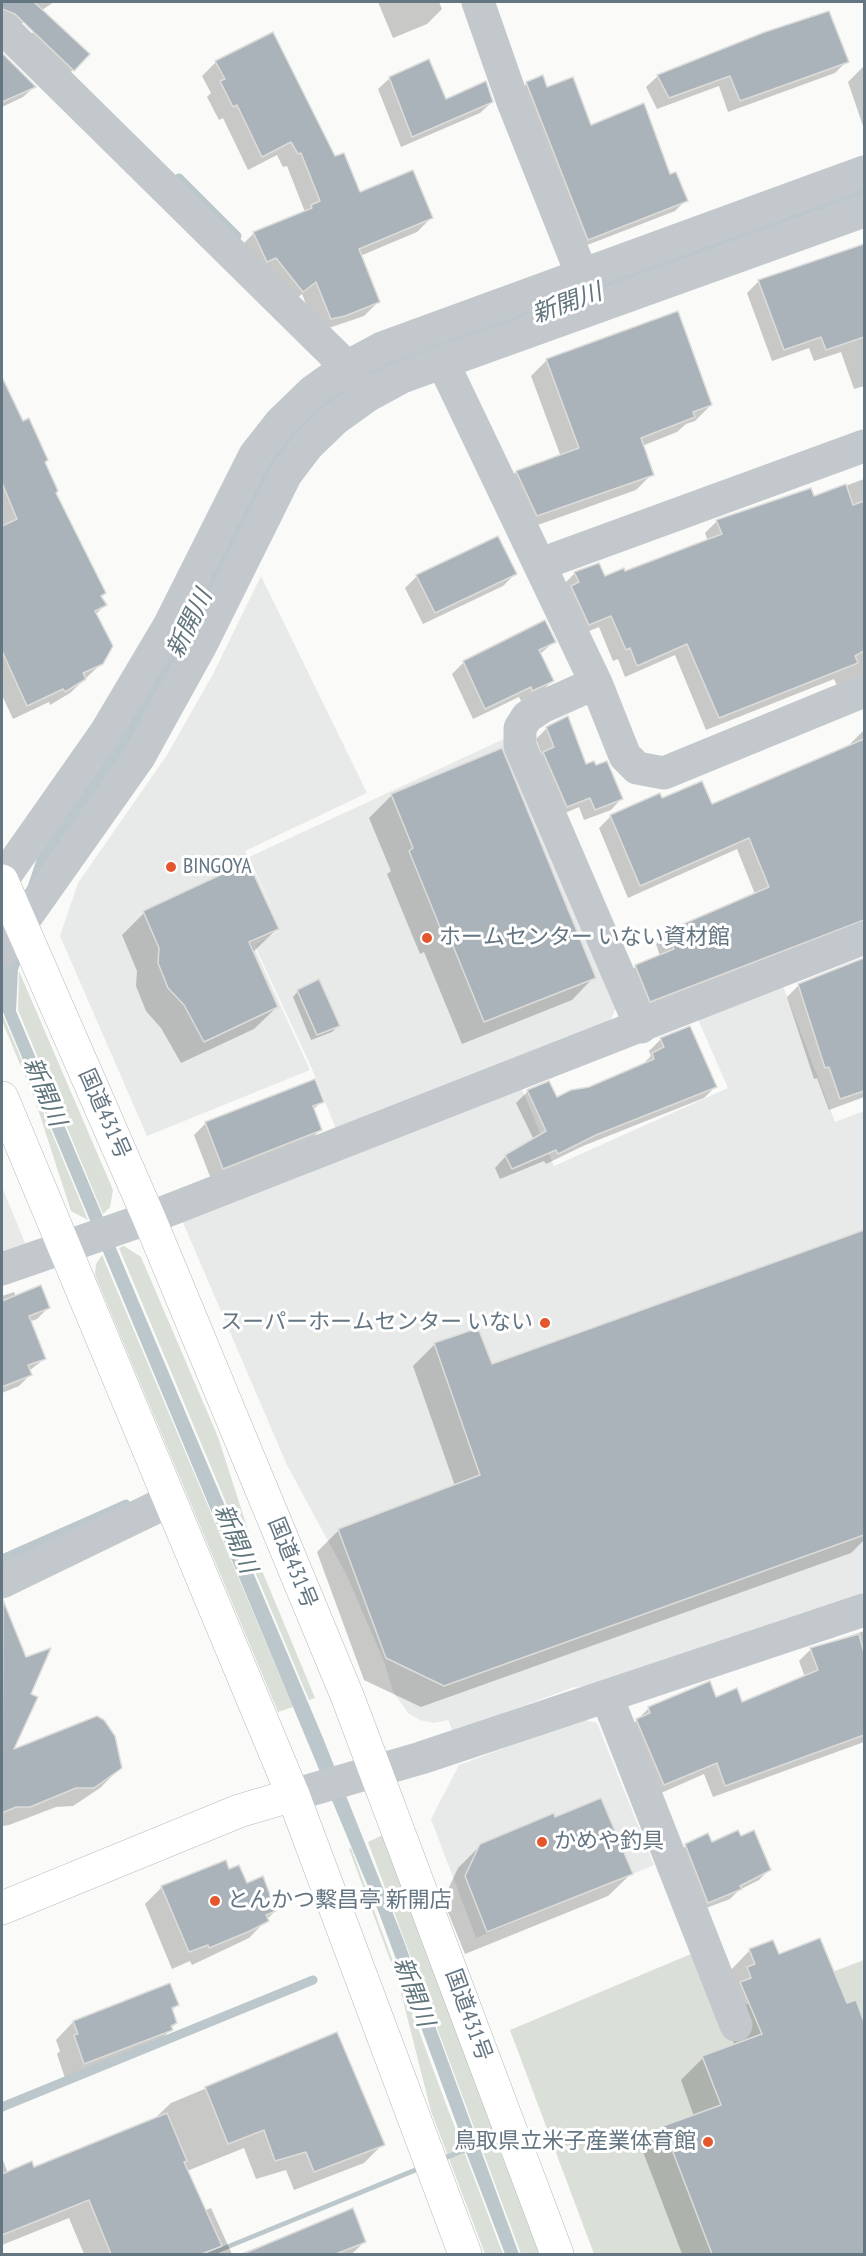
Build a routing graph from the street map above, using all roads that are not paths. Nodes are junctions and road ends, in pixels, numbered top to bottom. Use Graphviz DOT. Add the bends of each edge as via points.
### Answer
graph roads {
  1 [pos="478,2"];
  2 [pos="2,27"];
  3 [pos="864,172"];
  4 [pos="864,211"];
  5 [pos="582,275"];
  6 [pos="443,363"];
  7 [pos="357,382"];
  8 [pos="864,446"];
  9 [pos="541,564"];
  10 [pos="185,634"];
  11 [pos="596,683"];
  12 [pos="864,691"];
  13 [pos="12,915"];
  14 [pos="864,938"];
  15 [pos="641,1027"];
  16 [pos="2,1098"];
  17 [pos="145,1219"];
  18 [pos="67,1245"];
  19 [pos="2,1269"];
  20 [pos="169,1500"];
  21 [pos="2,1581"];
  22 [pos="864,1610"];
  23 [pos="607,1697"];
  24 [pos="367,1773"];
  25 [pos="302,1793"];
  26 [pos="2,1908"];
  27 [pos="736,2025"];
  28 [pos="465,2254"];
  29 [pos="557,2254"];
  1 -- 5 [label="street"];
  2 -- 7 [label="street"];
  3 -- 5 [label="street"];
  4 -- 6 [label="street"];
  5 -- 7 [label="street" via="382,348"];
  6 -- 7 [label="street" via="402,377"];
  6 -- 9 [label="street"];
  7 -- 10 [label="street" via="312,392 280,422 255,455"];
  8 -- 9 [label="street"];
  9 -- 11 [label="street"];
  10 -- 13 [label="street" via="106,732"];
  10 -- 13 [label="street" via="139,757 60,871"];
  11 -- 12 [label="street" via="625,756 637,768 664,773"];
  11 -- 15 [label="street" via="542,706 527,717 520,728 520,746"];
  13 -- 17 [label="main road, 国道431号"];
  14 -- 15 [label="street"];
  15 -- 17 [label="street"];
  16 -- 18 [label="main road"];
  17 -- 18 [label="street"];
  17 -- 24 [label="main road, 国道431号"];
  18 -- 19 [label="street"];
  18 -- 20 [label="main road"];
  20 -- 21 [label="street"];
  20 -- 25 [label="main road"];
  22 -- 23 [label="street"];
  23 -- 24 [label="street"];
  23 -- 27 [label="street"];
  24 -- 25 [label="street"];
  24 -- 29 [label="main road, 国道431号"];
  25 -- 26 [label="main road" via="239,1811"];
  25 -- 28 [label="main road"];
}
